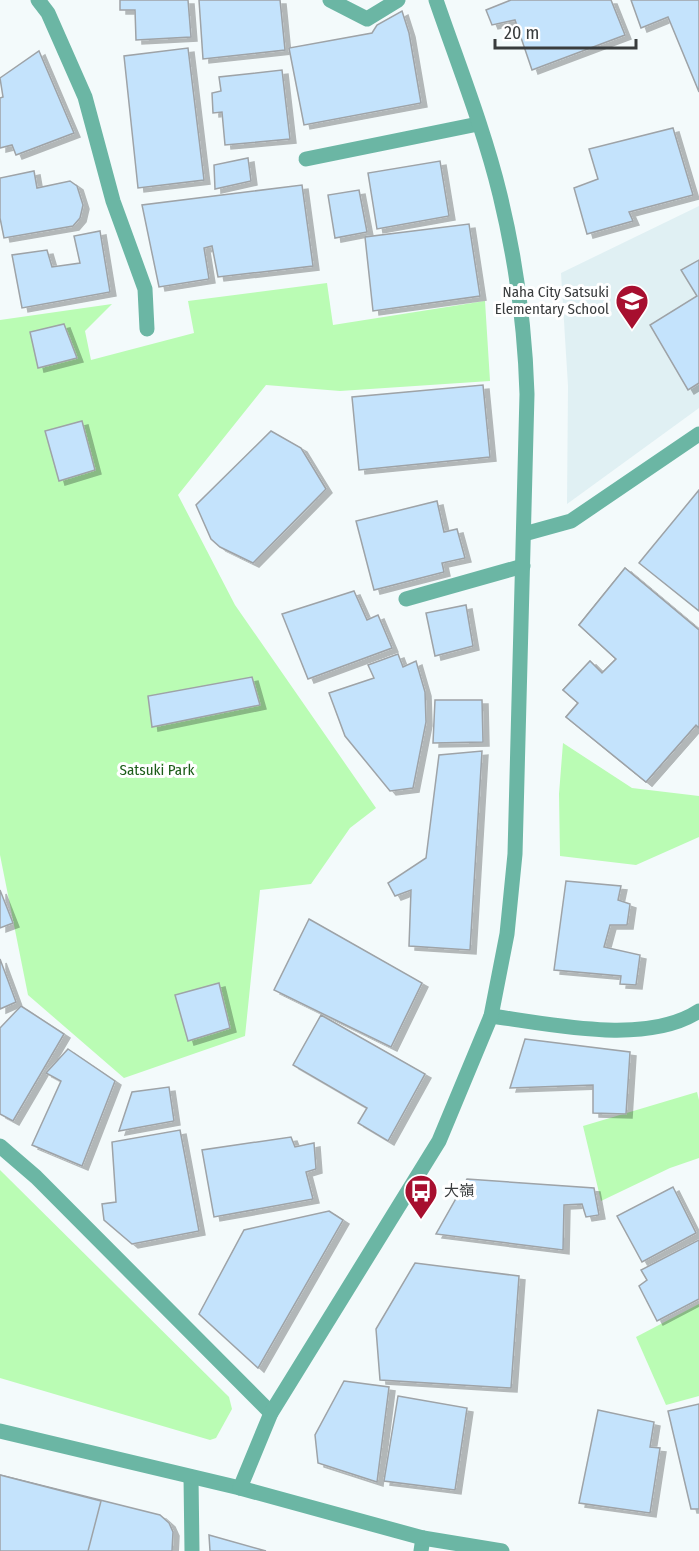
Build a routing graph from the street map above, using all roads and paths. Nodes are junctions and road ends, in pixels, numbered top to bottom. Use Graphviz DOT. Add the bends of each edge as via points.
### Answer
graph roads {
  1 [pos="38,0"];
  2 [pos="330,0"];
  3 [pos="398,0"];
  4 [pos="436,0"];
  5 [pos="478,124"];
  6 [pos="306,159"];
  7 [pos="147,329"];
  8 [pos="699,434"];
  9 [pos="524,534"];
  10 [pos="523,566"];
  11 [pos="406,599"];
  12 [pos="699,1011"];
  13 [pos="491,1016"];
  14 [pos="0,1146"];
  15 [pos="271,1413"];
  16 [pos="0,1431"];
  17 [pos="191,1477"];
  18 [pos="240,1488"];
  19 [pos="422,1545"];
  20 [pos="192,1551"];
  21 [pos="502,1551"];
  1 -- 7 [label="street" via="48,13 85,97 113,201 145,289"];
  2 -- 3 [label="street" via="367,19"];
  4 -- 5 [label="street"];
  5 -- 6 [label="street"];
  5 -- 9 [label="street" via="500,194 525,338"];
  8 -- 9 [label="street" via="571,521"];
  9 -- 10 [label="street"];
  10 -- 11 [label="street"];
  10 -- 13 [label="street" via="515,854 507,934"];
  12 -- 13 [label="street" via="685,1020 611,1032"];
  13 -- 15 [label="street" via="439,1141"];
  14 -- 15 [label="street" via="36,1177"];
  15 -- 18 [label="street"];
  16 -- 17 [label="street"];
  17 -- 18 [label="street"];
  17 -- 20 [label="street"];
  18 -- 19 [label="street"];
  19 -- 21 [label="street"];
}
